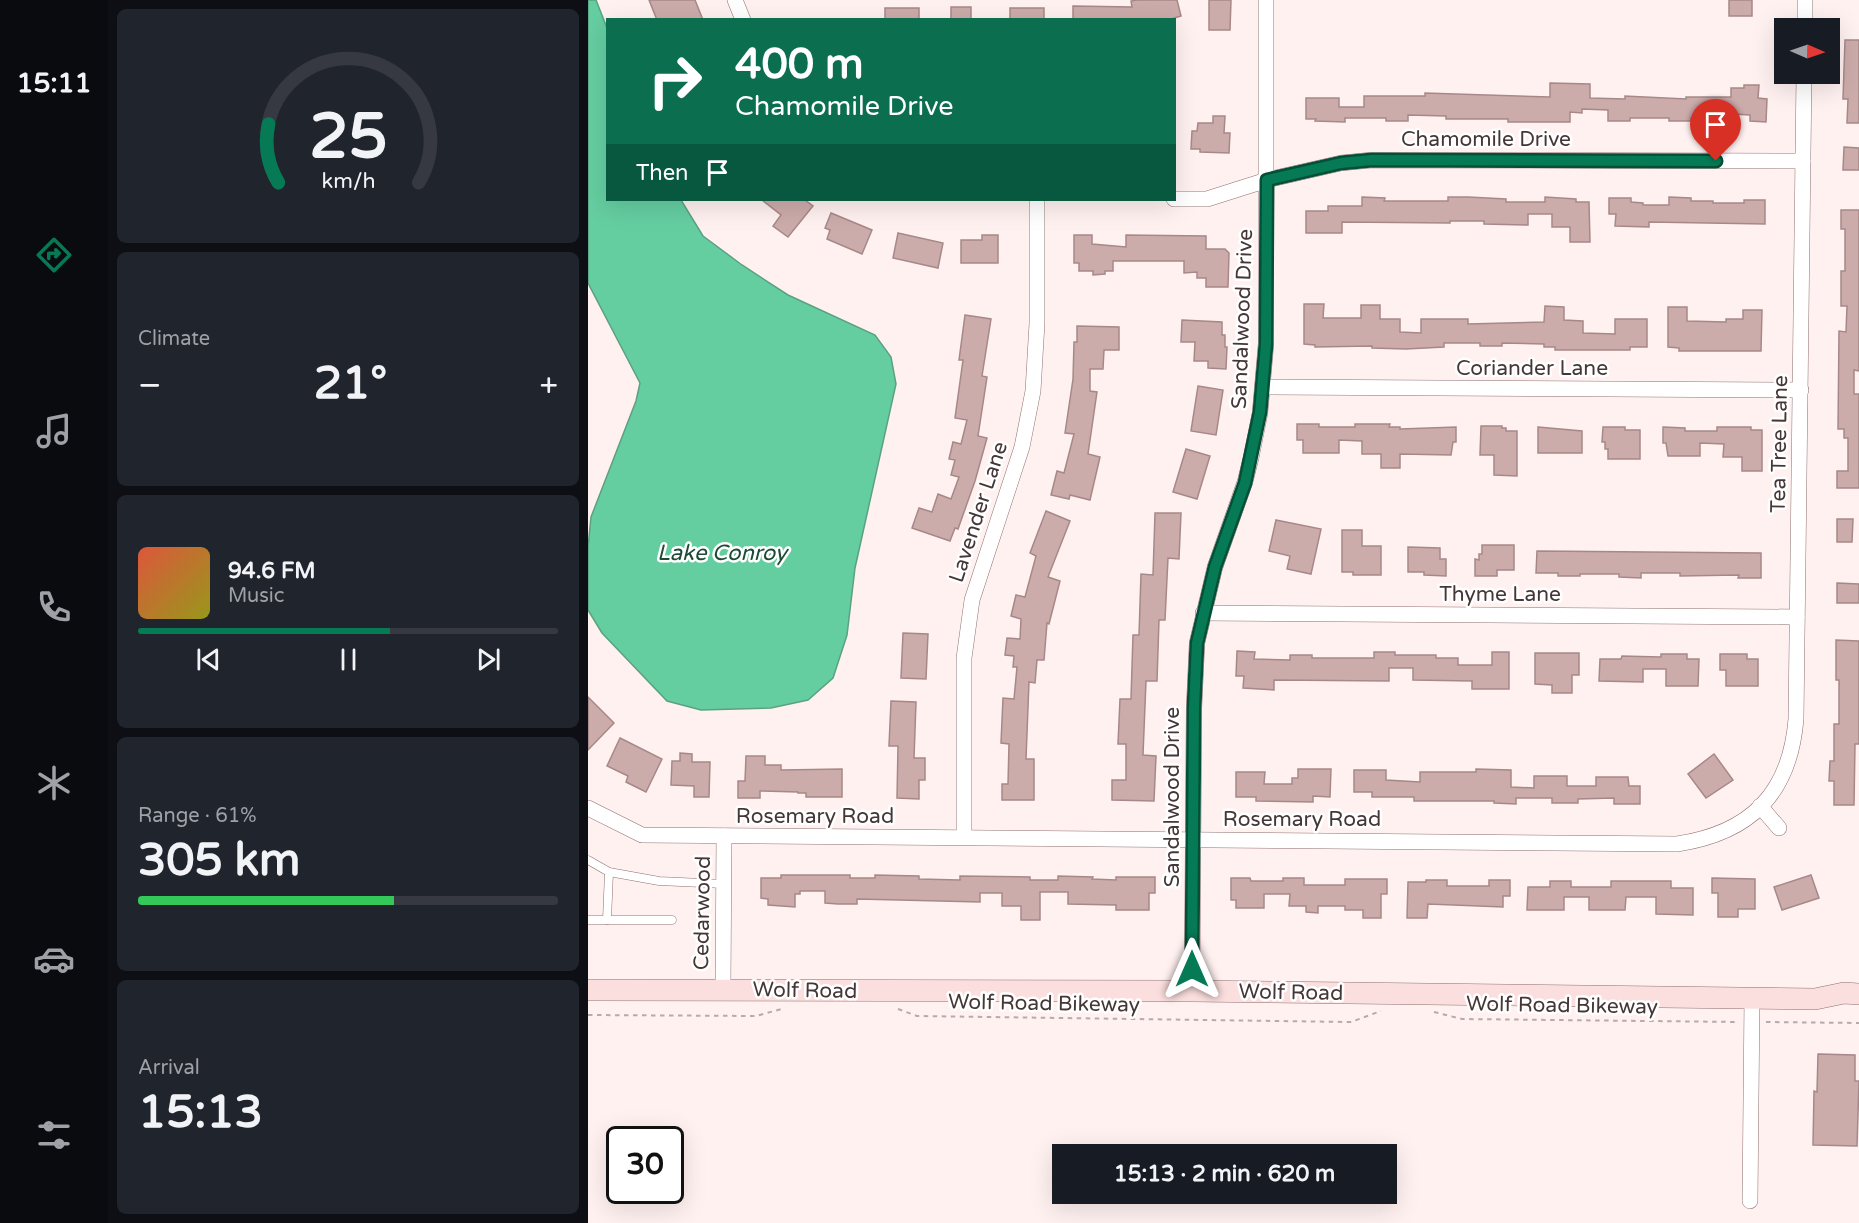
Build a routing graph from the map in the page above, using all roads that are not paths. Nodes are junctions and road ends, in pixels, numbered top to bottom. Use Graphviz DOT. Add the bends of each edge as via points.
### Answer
graph roads {
  1 [pos="1266,0"];
  2 [pos="1805,0"];
  3 [pos="1805,18"];
  4 [pos="1804,84"];
  5 [pos="1803,162"];
  6 [pos="1267,180"];
  7 [pos="1176,199"];
  8 [pos="1037,201"];
  9 [pos="1263,387"];
  10 [pos="1801,390"];
  11 [pos="1203,612"];
  12 [pos="1797,617"];
  13 [pos="1760,806"];
  14 [pos="588,808"];
  15 [pos="1779,828"];
  16 [pos="724,837"];
  17 [pos="964,837"];
  18 [pos="1193,840"];
  19 [pos="588,860"];
  20 [pos="609,872"];
  21 [pos="724,884"];
  22 [pos="588,920"];
  23 [pos="607,920"];
  24 [pos="672,920"];
  25 [pos="723,989"];
  26 [pos="588,990"];
  27 [pos="1192,991"];
  28 [pos="1859,994"];
  29 [pos="1752,998"];
  30 [pos="1815,999"];
  31 [pos="1859,1006"];
  32 [pos="1750,1201"];
  1 -- 6 [label="street, Sandalwood Drive"];
  2 -- 3 [label="street"];
  4 -- 5 [label="street, Tea Tree Lane"];
  5 -- 6 [label="street, Chamomile Drive" via="1372,160"];
  5 -- 10 [label="street, Tea Tree Lane"];
  6 -- 7 [label="street, Chamomile Drive" via="1207,199"];
  6 -- 9 [label="street, Sandalwood Drive"];
  8 -- 17 [label="street, Lavender Lane" via="1033,391 1022,447 972,600 964,658"];
  9 -- 10 [label="street, Coriander Lane"];
  9 -- 11 [label="street, Sandalwood Drive" via="1245,483"];
  10 -- 12 [label="street, Tea Tree Lane"];
  11 -- 12 [label="street, Thyme Lane"];
  11 -- 18 [label="street, Sandalwood Drive" via="1195,674"];
  12 -- 13 [label="street, Tea Tree Lane" via="1794,743 1781,782"];
  13 -- 15 [label="street"];
  13 -- 18 [label="street, Rosemary Road" via="1717,835 1677,844"];
  14 -- 16 [label="street, Rosemary Road" via="642,835"];
  16 -- 17 [label="street, Rosemary Road"];
  16 -- 21 [label="street, Cedarwood"];
  17 -- 18 [label="street, Rosemary Road"];
  18 -- 27 [label="street, Sandalwood Drive"];
  19 -- 20 [label="lane"];
  20 -- 21 [label="lane" via="659,881"];
  20 -- 23 [label="lane"];
  21 -- 25 [label="street, Cedarwood"];
  22 -- 23 [label="lane"];
  23 -- 24 [label="lane"];
  25 -- 26 [label="main road, Wolf Road"];
  25 -- 27 [label="main road, Wolf Road"];
  27 -- 29 [label="main road, Wolf Road"];
  28 -- 30 [label="main road, Wolf Road"];
  29 -- 30 [label="main road, Wolf Road"];
  29 -- 32 [label="street"];
  30 -- 31 [label="main road, Wolf Road"];
}
